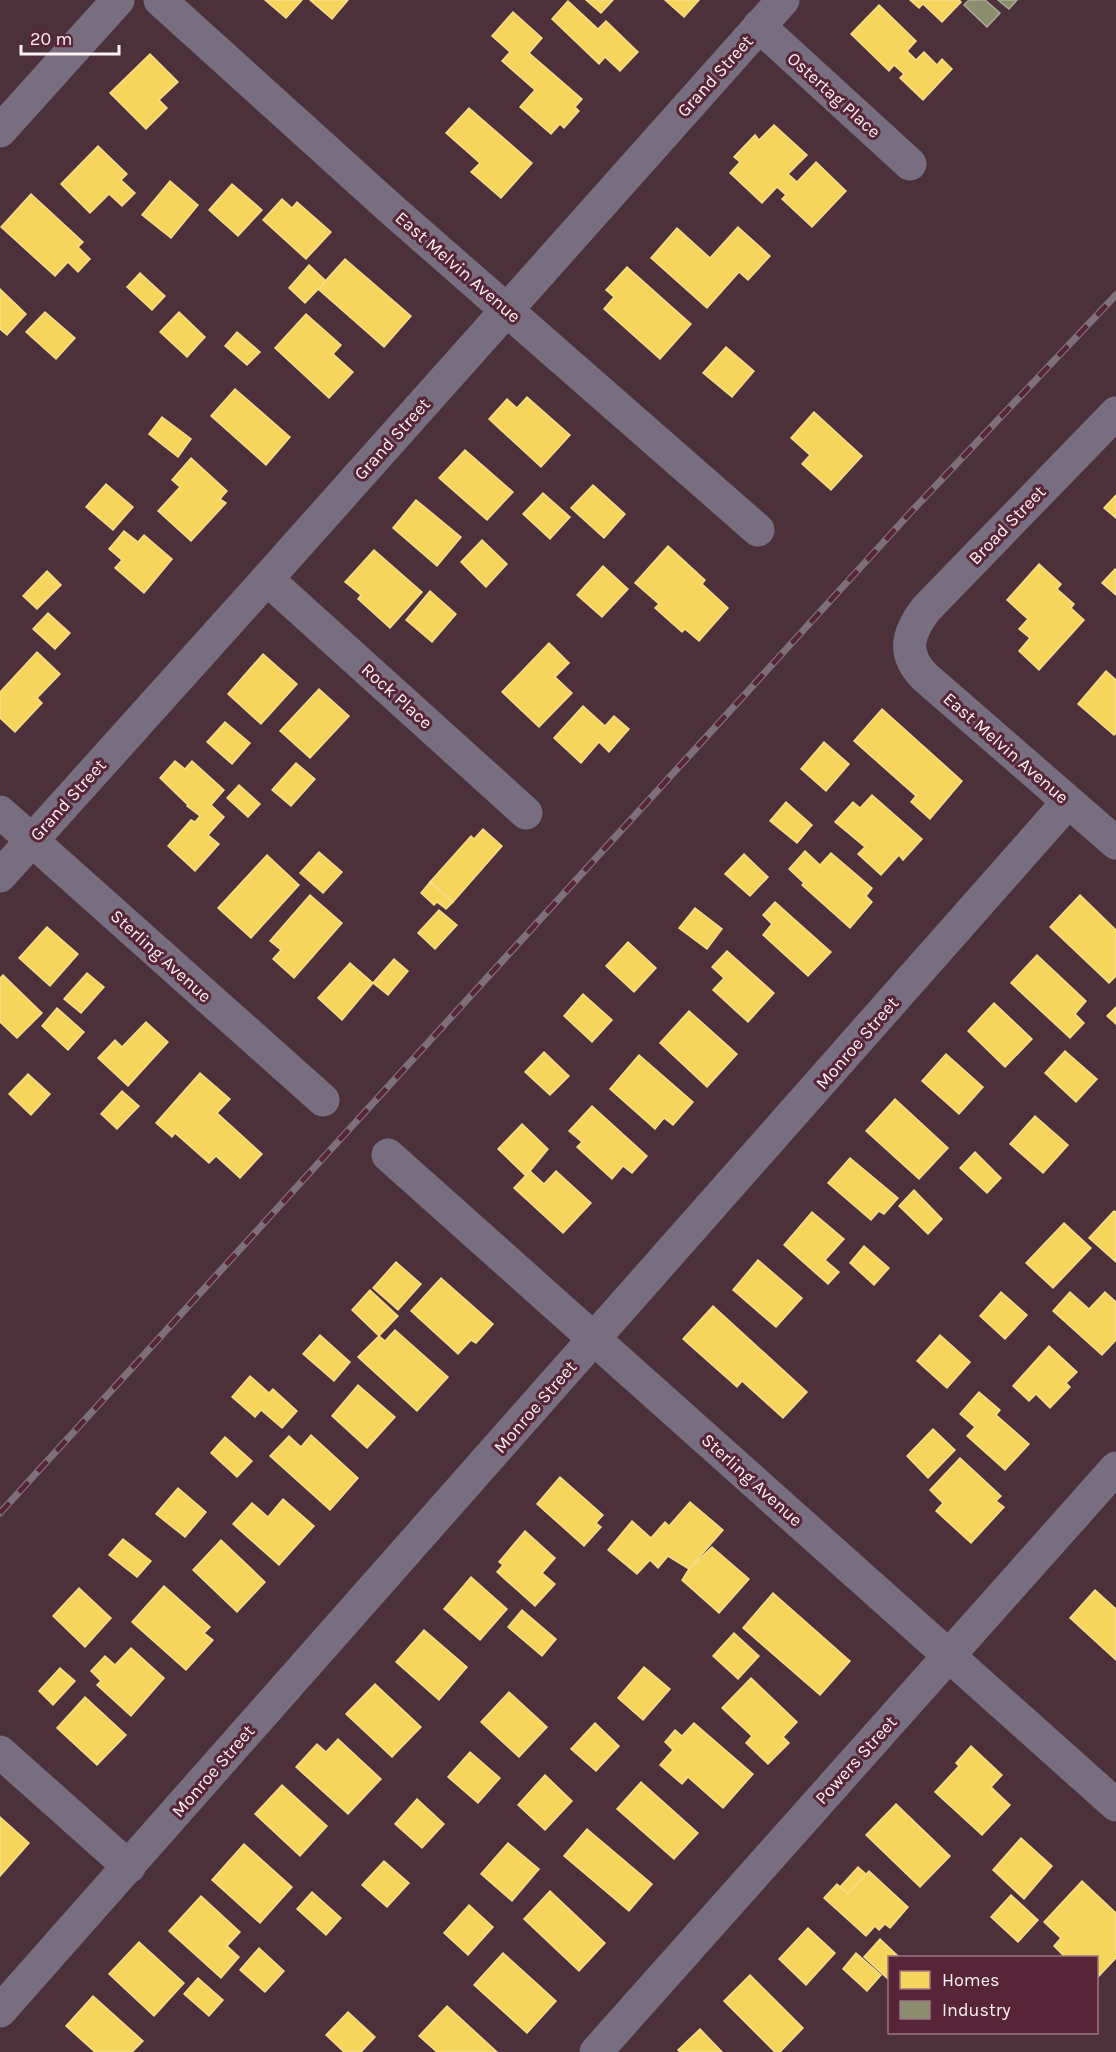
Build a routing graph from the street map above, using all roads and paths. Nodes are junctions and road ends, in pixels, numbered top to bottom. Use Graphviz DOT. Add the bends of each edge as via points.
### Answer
graph roads {
  1 [pos="118,0"];
  2 [pos="160,0"];
  3 [pos="783,0"];
  4 [pos="759,26"];
  5 [pos="0,131"];
  6 [pos="910,164"];
  7 [pos="508,309"];
  8 [pos="1116,413"];
  9 [pos="759,530"];
  10 [pos="267,579"];
  11 [pos="909,644"];
  12 [pos="1068,802"];
  13 [pos="0,812"];
  14 [pos="526,813"];
  15 [pos="32,841"];
  16 [pos="1116,843"];
  17 [pos="0,876"];
  18 [pos="322,1100"];
  19 [pos="388,1155"];
  20 [pos="594,1341"];
  21 [pos="1116,1468"];
  22 [pos="949,1656"];
  23 [pos="0,1752"];
  24 [pos="1116,1805"];
  25 [pos="129,1867"];
  26 [pos="0,2011"];
  27 [pos="596,2052"];
  1 -- 5 [label="street"];
  2 -- 7 [label="street, East Melvin Avenue"];
  3 -- 4 [label="street, Grand Street"];
  4 -- 6 [label="street, Ostertag Place"];
  4 -- 7 [label="street, Grand Street"];
  7 -- 9 [label="street, East Melvin Avenue"];
  7 -- 10 [label="street, Grand Street"];
  8 -- 11 [label="street, Broad Street" via="926,609 910,634"];
  10 -- 14 [label="street, Rock Place"];
  10 -- 15 [label="street, Grand Street"];
  11 -- 12 [label="street, East Melvin Avenue" via="914,662 925,677"];
  12 -- 16 [label="street, East Melvin Avenue"];
  12 -- 20 [label="street, Monroe Street"];
  13 -- 15 [label="street, Sterling Avenue"];
  15 -- 17 [label="street, Grand Street"];
  15 -- 18 [label="street, Sterling Avenue"];
  19 -- 20 [label="street, Sterling Avenue"];
  20 -- 22 [label="street, Sterling Avenue"];
  20 -- 25 [label="street, Monroe Street"];
  21 -- 22 [label="street, Powers Street"];
  22 -- 24 [label="street, Sterling Avenue"];
  22 -- 27 [label="street, Powers Street"];
  23 -- 25 [label="street"];
  25 -- 26 [label="street, Monroe Street"];
}
